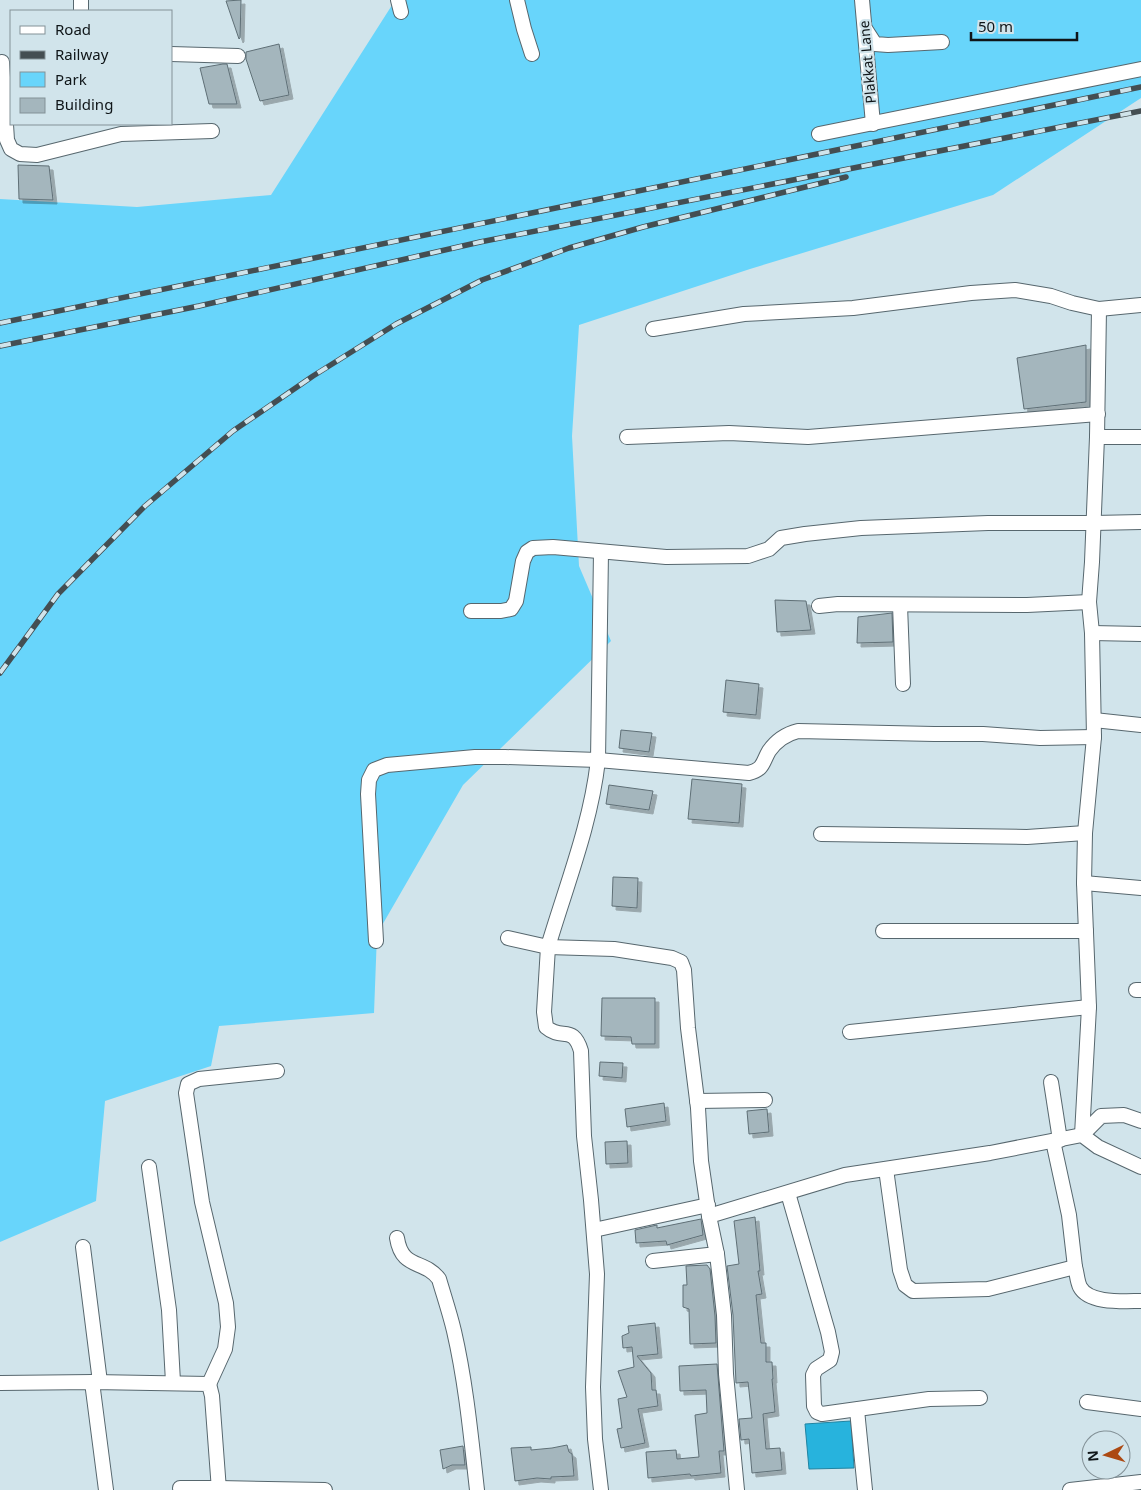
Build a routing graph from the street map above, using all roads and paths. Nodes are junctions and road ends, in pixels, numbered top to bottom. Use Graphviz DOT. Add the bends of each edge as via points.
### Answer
graph roads {
  1 [pos="518,0"];
  2 [pos="862,0"];
  3 [pos="864,27"];
  4 [pos="942,42"];
  5 [pos="172,54"];
  6 [pos="532,54"];
  7 [pos="238,56"];
  8 [pos="4,61"];
  9 [pos="1141,68"];
  10 [pos="873,124"];
  11 [pos="212,131"];
  12 [pos="819,134"];
  13 [pos="1141,305"];
  14 [pos="1099,309"];
  15 [pos="653,329"];
  16 [pos="1098,414"];
  17 [pos="1141,436"];
  18 [pos="627,437"];
  19 [pos="1098,437"];
  20 [pos="1141,522"];
  21 [pos="1094,523"];
  22 [pos="602,552"];
  23 [pos="1089,602"];
  24 [pos="900,604"];
  25 [pos="818,606"];
  26 [pos="471,611"];
  27 [pos="1092,632"];
  28 [pos="1141,634"];
  29 [pos="903,684"];
  30 [pos="1094,720"];
  31 [pos="1141,726"];
  32 [pos="1094,738"];
  33 [pos="598,760"];
  34 [pos="1085,833"];
  35 [pos="821,834"];
  36 [pos="1084,883"];
  37 [pos="1141,888"];
  38 [pos="883,931"];
  39 [pos="1086,931"];
  40 [pos="508,938"];
  41 [pos="376,941"];
  42 [pos="548,947"];
  43 [pos="1089,1007"];
  44 [pos="850,1032"];
  45 [pos="277,1071"];
  46 [pos="1050,1082"];
  47 [pos="765,1100"];
  48 [pos="697,1101"];
  49 [pos="1141,1121"];
  50 [pos="1082,1135"];
  51 [pos="1056,1141"];
  52 [pos="149,1167"];
  53 [pos="1141,1167"];
  54 [pos="886,1169"];
  55 [pos="788,1193"];
  56 [pos="708,1211"];
  57 [pos="594,1230"];
  58 [pos="397,1238"];
  59 [pos="83,1247"];
  60 [pos="717,1254"];
  61 [pos="653,1261"];
  62 [pos="1075,1267"];
  63 [pos="1141,1301"];
  64 [pos="96,1382"];
  65 [pos="173,1382"];
  66 [pos="0,1383"];
  67 [pos="209,1384"];
  68 [pos="980,1398"];
  69 [pos="1087,1402"];
  70 [pos="1141,1409"];
  71 [pos="856,1410"];
  72 [pos="1141,1482"];
  73 [pos="180,1488"];
  74 [pos="220,1489"];
  75 [pos="295,1489"];
  76 [pos="106,1490"];
  77 [pos="325,1490"];
  78 [pos="477,1490"];
  79 [pos="601,1490"];
  80 [pos="737,1490"];
  81 [pos="865,1490"];
  82 [pos="1070,1490"];
  1 -- 6 [label="street"];
  2 -- 3 [label="street, Plakkat Lane"];
  3 -- 4 [label="street" via="875,44"];
  3 -- 10 [label="street, Plakkat Lane"];
  5 -- 7 [label="street"];
  8 -- 11 [label="street" via="7,140 11,149 20,154 37,155 121,134"];
  9 -- 10 [label="street"];
  10 -- 12 [label="street"];
  13 -- 14 [label="street"];
  14 -- 15 [label="street" via="1015,290 853,308 744,314"];
  14 -- 16 [label="street"];
  16 -- 18 [label="street" via="808,437 729,433"];
  16 -- 19 [label="street"];
  17 -- 19 [label="street"];
  19 -- 21 [label="street"];
  20 -- 21 [label="street"];
  21 -- 22 [label="street" via="861,528 781,538 769,548 748,556 666,557"];
  21 -- 23 [label="street"];
  22 -- 26 [label="street" via="533,548 523,561 516,601 510,609 501,612"];
  22 -- 33 [label="street"];
  23 -- 24 [label="street"];
  23 -- 27 [label="street"];
  24 -- 25 [label="street"];
  24 -- 29 [label="street"];
  27 -- 28 [label="street"];
  27 -- 30 [label="street"];
  30 -- 31 [label="street"];
  30 -- 32 [label="street"];
  32 -- 33 [label="street" via="798,731 787,734 770,751 764,764 749,773"];
  32 -- 34 [label="street"];
  33 -- 41 [label="street" via="475,756 387,765 374,770 368,794"];
  33 -- 42 [label="street" via="586,824"];
  34 -- 35 [label="street" via="1017,837"];
  34 -- 36 [label="street"];
  36 -- 37 [label="street"];
  36 -- 39 [label="street"];
  38 -- 39 [label="street"];
  39 -- 43 [label="street"];
  40 -- 42 [label="street"];
  42 -- 48 [label="street" via="614,949 681,962"];
  42 -- 57 [label="street" via="546,1027 552,1032 572,1034 581,1051 584,1136"];
  43 -- 44 [label="street"];
  43 -- 50 [label="street"];
  45 -- 67 [label="street" via="198,1079 188,1084 186,1093 202,1202 226,1303 228,1327 225,1349"];
  46 -- 51 [label="street"];
  47 -- 48 [label="street"];
  48 -- 56 [label="street"];
  49 -- 50 [label="street" via="1124,1115 1101,1116"];
  50 -- 51 [label="street"];
  50 -- 53 [label="street" via="1098,1147"];
  51 -- 54 [label="street"];
  51 -- 62 [label="street"];
  52 -- 65 [label="street" via="169,1310"];
  54 -- 55 [label="street" via="845,1175"];
  54 -- 62 [label="street" via="900,1270 905,1285 912,1291 988,1289"];
  55 -- 56 [label="street"];
  55 -- 71 [label="street" via="832,1352 830,1360 816,1369 813,1375 814,1406 822,1414"];
  56 -- 57 [label="street"];
  56 -- 60 [label="street"];
  57 -- 79 [label="street" via="597,1274 593,1387"];
  58 -- 78 [label="street" via="403,1256 439,1279 460,1361"];
  59 -- 64 [label="street"];
  60 -- 61 [label="street"];
  60 -- 80 [label="street"];
  62 -- 63 [label="street" via="1080,1286 1086,1294 1115,1301"];
  64 -- 65 [label="street"];
  64 -- 66 [label="street"];
  64 -- 76 [label="street"];
  65 -- 67 [label="street"];
  67 -- 74 [label="street"];
  68 -- 71 [label="street" via="929,1399"];
  69 -- 70 [label="street"];
  71 -- 81 [label="street"];
  72 -- 82 [label="street"];
  73 -- 74 [label="street"];
  74 -- 75 [label="street"];
  75 -- 77 [label="street"];
}
